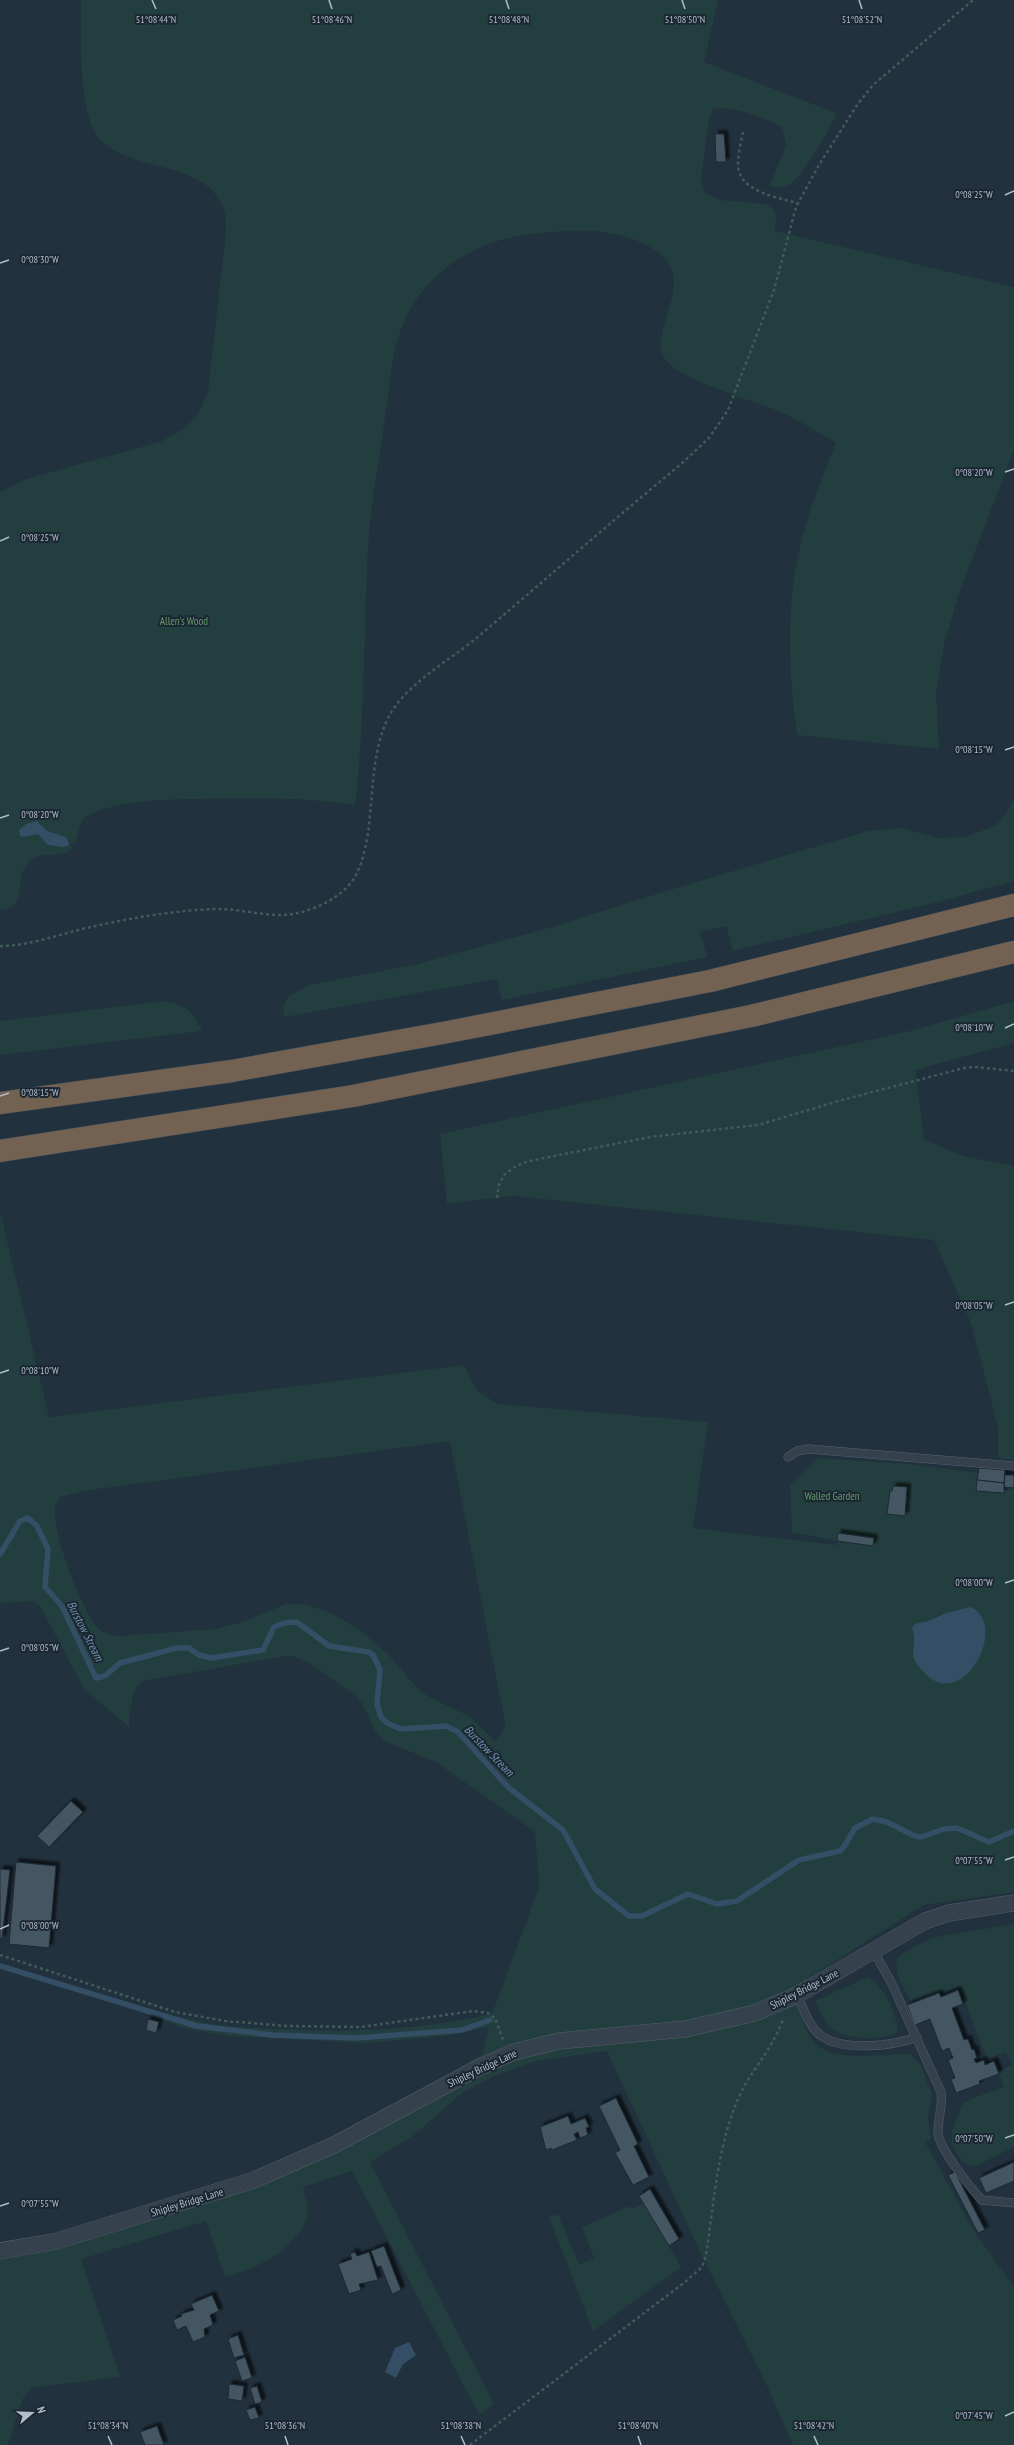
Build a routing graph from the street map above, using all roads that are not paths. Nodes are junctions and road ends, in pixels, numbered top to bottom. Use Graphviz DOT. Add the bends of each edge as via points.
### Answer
graph roads {
  1 [pos="1014,905"];
  2 [pos="1014,952"];
  3 [pos="0,1104"];
  4 [pos="0,1151"];
  5 [pos="788,1457"];
  6 [pos="1014,1466"];
  7 [pos="1014,1903"];
  8 [pos="874,1952"];
  9 [pos="793,1997"];
  10 [pos="917,2037"];
  11 [pos="1014,2203"];
  12 [pos="0,2251"];
  1 -- 3 [label="highway" via="710,980 471,1028 232,1071"];
  2 -- 4 [label="highway" via="751,1016 353,1096"];
  5 -- 6 [label="lane" via="797,1451 809,1449"];
  7 -- 8 [label="street, Shipley Bridge Lane" via="939,1916 914,1927"];
  8 -- 9 [label="street, Shipley Bridge Lane"];
  8 -- 10 [label="lane" via="886,1971"];
  9 -- 10 [label="lane" via="816,2032 830,2040 876,2046"];
  9 -- 12 [label="street, Shipley Bridge Lane" via="755,2013 684,2030 560,2041 528,2048 476,2068 334,2145 254,2180 57,2241"];
  10 -- 11 [label="lane" via="941,2092 938,2135 942,2145 982,2200"];
}
